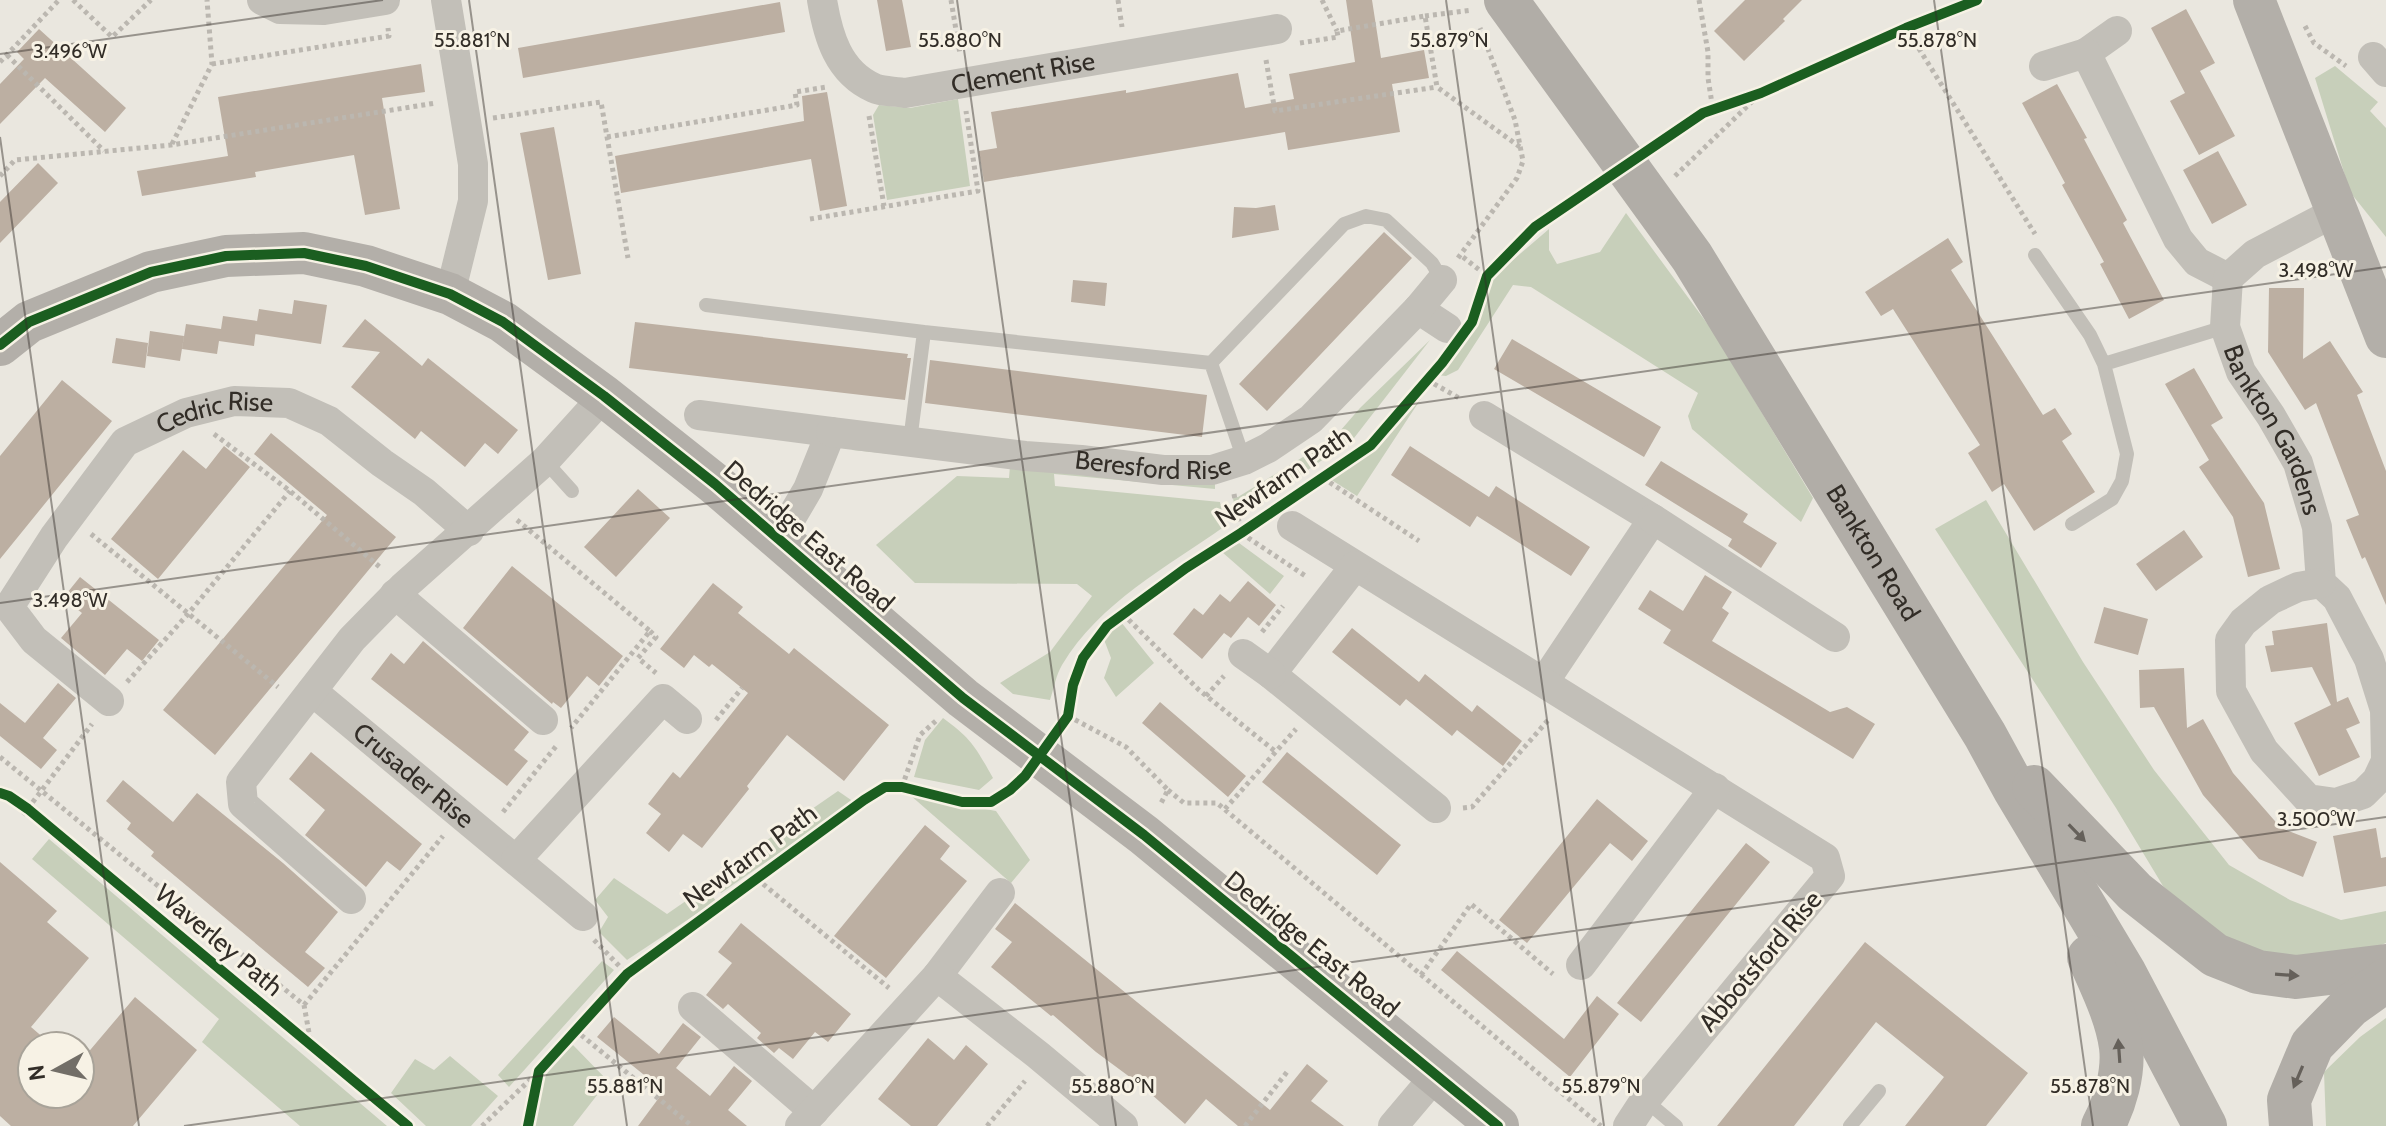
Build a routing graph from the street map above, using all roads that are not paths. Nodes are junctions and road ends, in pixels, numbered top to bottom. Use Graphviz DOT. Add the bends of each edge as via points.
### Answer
graph roads {
  1 [pos="262,0"];
  2 [pos="446,0"];
  3 [pos="822,0"];
  4 [pos="2254,0"];
  5 [pos="386,12"];
  6 [pos="1492,12"];
  7 [pos="1269,30"];
  8 [pos="2117,31"];
  9 [pos="2086,53"];
  10 [pos="2044,66"];
  11 [pos="2337,211"];
  12 [pos="2035,255"];
  13 [pos="2228,278"];
  14 [pos="1442,280"];
  15 [pos="450,294"];
  16 [pos="706,305"];
  17 [pos="1418,309"];
  18 [pos="2225,327"];
  19 [pos="1447,328"];
  20 [pos="924,332"];
  21 [pos="2386,337"];
  22 [pos="0,345"];
  23 [pos="1211,363"];
  24 [pos="2104,364"];
  25 [pos="604,396"];
  26 [pos="699,415"];
  27 [pos="1484,416"];
  28 [pos="831,432"];
  29 [pos="910,441"];
  30 [pos="545,461"];
  31 [pos="1236,463"];
  32 [pos="572,491"];
  33 [pos="1653,519"];
  34 [pos="2072,524"];
  35 [pos="1292,526"];
  36 [pos="469,531"];
  37 [pos="778,540"];
  38 [pos="1355,566"];
  39 [pos="2321,583"];
  40 [pos="399,591"];
  41 [pos="5,604"];
  42 [pos="1835,637"];
  43 [pos="1243,654"];
  44 [pos="1271,674"];
  45 [pos="1556,689"];
  46 [pos="306,698"];
  47 [pos="109,701"];
  48 [pos="687,719"];
  49 [pos="543,720"];
  50 [pos="1985,735"];
  51 [pos="2386,760"];
  52 [pos="1715,788"];
  53 [pos="2015,790"];
  54 [pos="1436,808"];
  55 [pos="516,860"];
  56 [pos="1000,893"];
  57 [pos="351,899"];
  58 [pos="583,916"];
  59 [pos="1581,965"];
  60 [pos="2386,966"];
  61 [pos="937,976"];
  62 [pos="2386,980"];
  63 [pos="693,1007"];
  64 [pos="1437,1074"];
  65 [pos="1879,1091"];
  66 [pos="1645,1100"];
  67 [pos="807,1119"];
  68 [pos="1123,1126"];
  69 [pos="1393,1126"];
  70 [pos="1498,1126"];
  71 [pos="1628,1126"];
  72 [pos="1676,1126"];
  73 [pos="1850,1126"];
  74 [pos="2103,1126"];
  75 [pos="2205,1126"];
  76 [pos="2291,1126"];
  1 -- 5 [label="street" via="280,9"];
  2 -- 15 [label="street" via="473,164 473,201"];
  3 -- 7 [label="street, Clement Rise" via="833,46 848,72 875,89 905,93"];
  4 -- 11 [label="street"];
  6 -- 50 [label="main road, Bankton Road" via="1651,198 1692,257"];
  8 -- 9 [label="street"];
  9 -- 10 [label="street"];
  9 -- 13 [label="street" via="2178,239 2197,262"];
  11 -- 13 [label="street" via="2255,254"];
  11 -- 21 [label="street"];
  12 -- 24 [label="lane"];
  13 -- 18 [label="street, Bankton Gardens"];
  14 -- 17 [label="street, Beresford Rise"];
  14 -- 23 [label="lane" via="1432,263 1386,220 1366,216 1344,224"];
  15 -- 22 [label="street, Dedridge East Road" via="366,266 304,253 226,256 151,272 29,322"];
  15 -- 25 [label="street, Dedridge East Road" via="503,322"];
  16 -- 20 [label="lane"];
  17 -- 19 [label="street"];
  17 -- 31 [label="street, Beresford Rise" via="1311,419"];
  18 -- 24 [label="lane"];
  18 -- 39 [label="street, Bankton Gardens" via="2241,372 2298,463 2317,527"];
  20 -- 23 [label="lane"];
  20 -- 29 [label="lane"];
  23 -- 31 [label="lane"];
  24 -- 34 [label="lane" via="2127,454 2122,481 2112,499"];
  25 -- 30 [label="street"];
  25 -- 37 [label="street, Dedridge East Road"];
  26 -- 28 [label="street, Beresford Rise"];
  27 -- 33 [label="street"];
  28 -- 29 [label="street, Beresford Rise"];
  28 -- 37 [label="street" via="808,489"];
  29 -- 31 [label="street, Beresford Rise" via="1163,470 1212,470"];
  30 -- 32 [label="lane"];
  30 -- 36 [label="street"];
  33 -- 42 [label="street"];
  33 -- 45 [label="street"];
  35 -- 38 [label="street, Abbotsford Rise"];
  36 -- 40 [label="street"];
  36 -- 41 [label="street, Cedric Rise" via="329,421 289,403 234,401 186,413 125,442"];
  37 -- 64 [label="street, Dedridge East Road" via="963,698 1144,835"];
  38 -- 44 [label="street"];
  38 -- 45 [label="street, Abbotsford Rise"];
  39 -- 51 [label="street" via="2337,598 2369,659 2385,710"];
  39 -- 51 [label="street" via="2270,600 2243,622 2230,640 2231,691 2264,751 2308,799 2336,803 2363,794"];
  40 -- 46 [label="street"];
  40 -- 49 [label="street"];
  41 -- 47 [label="street, Cedric Rise" via="34,640"];
  43 -- 44 [label="street"];
  44 -- 54 [label="street"];
  45 -- 52 [label="street, Abbotsford Rise"];
  46 -- 55 [label="street, Crusader Rise"];
  46 -- 57 [label="street" via="241,782 243,804"];
  48 -- 55 [label="street" via="663,699"];
  50 -- 53 [label="main road, Bankton Road"];
  50 -- 60 [label="main road, one-way" via="2135,892 2215,955 2258,972 2296,977"];
  52 -- 59 [label="street"];
  52 -- 66 [label="street, Abbotsford Rise" via="1825,858 1830,876"];
  74 -- 53 [label="main road, one-way" via="2119,1086 2121,1047 2106,997"];
  53 -- 75 [label="main road, Bankton Road" via="2124,972"];
  55 -- 58 [label="street, Crusader Rise"];
  56 -- 61 [label="street"];
  61 -- 67 [label="street"];
  61 -- 68 [label="street"];
  62 -- 76 [label="main road, one-way" via="2350,1006 2312,1045 2289,1100"];
  63 -- 67 [label="street"];
  64 -- 69 [label="street"];
  64 -- 70 [label="street, Dedridge East Road"];
  65 -- 73 [label="lane"];
  66 -- 71 [label="street, Abbotsford Rise"];
  66 -- 72 [label="lane"];
}
